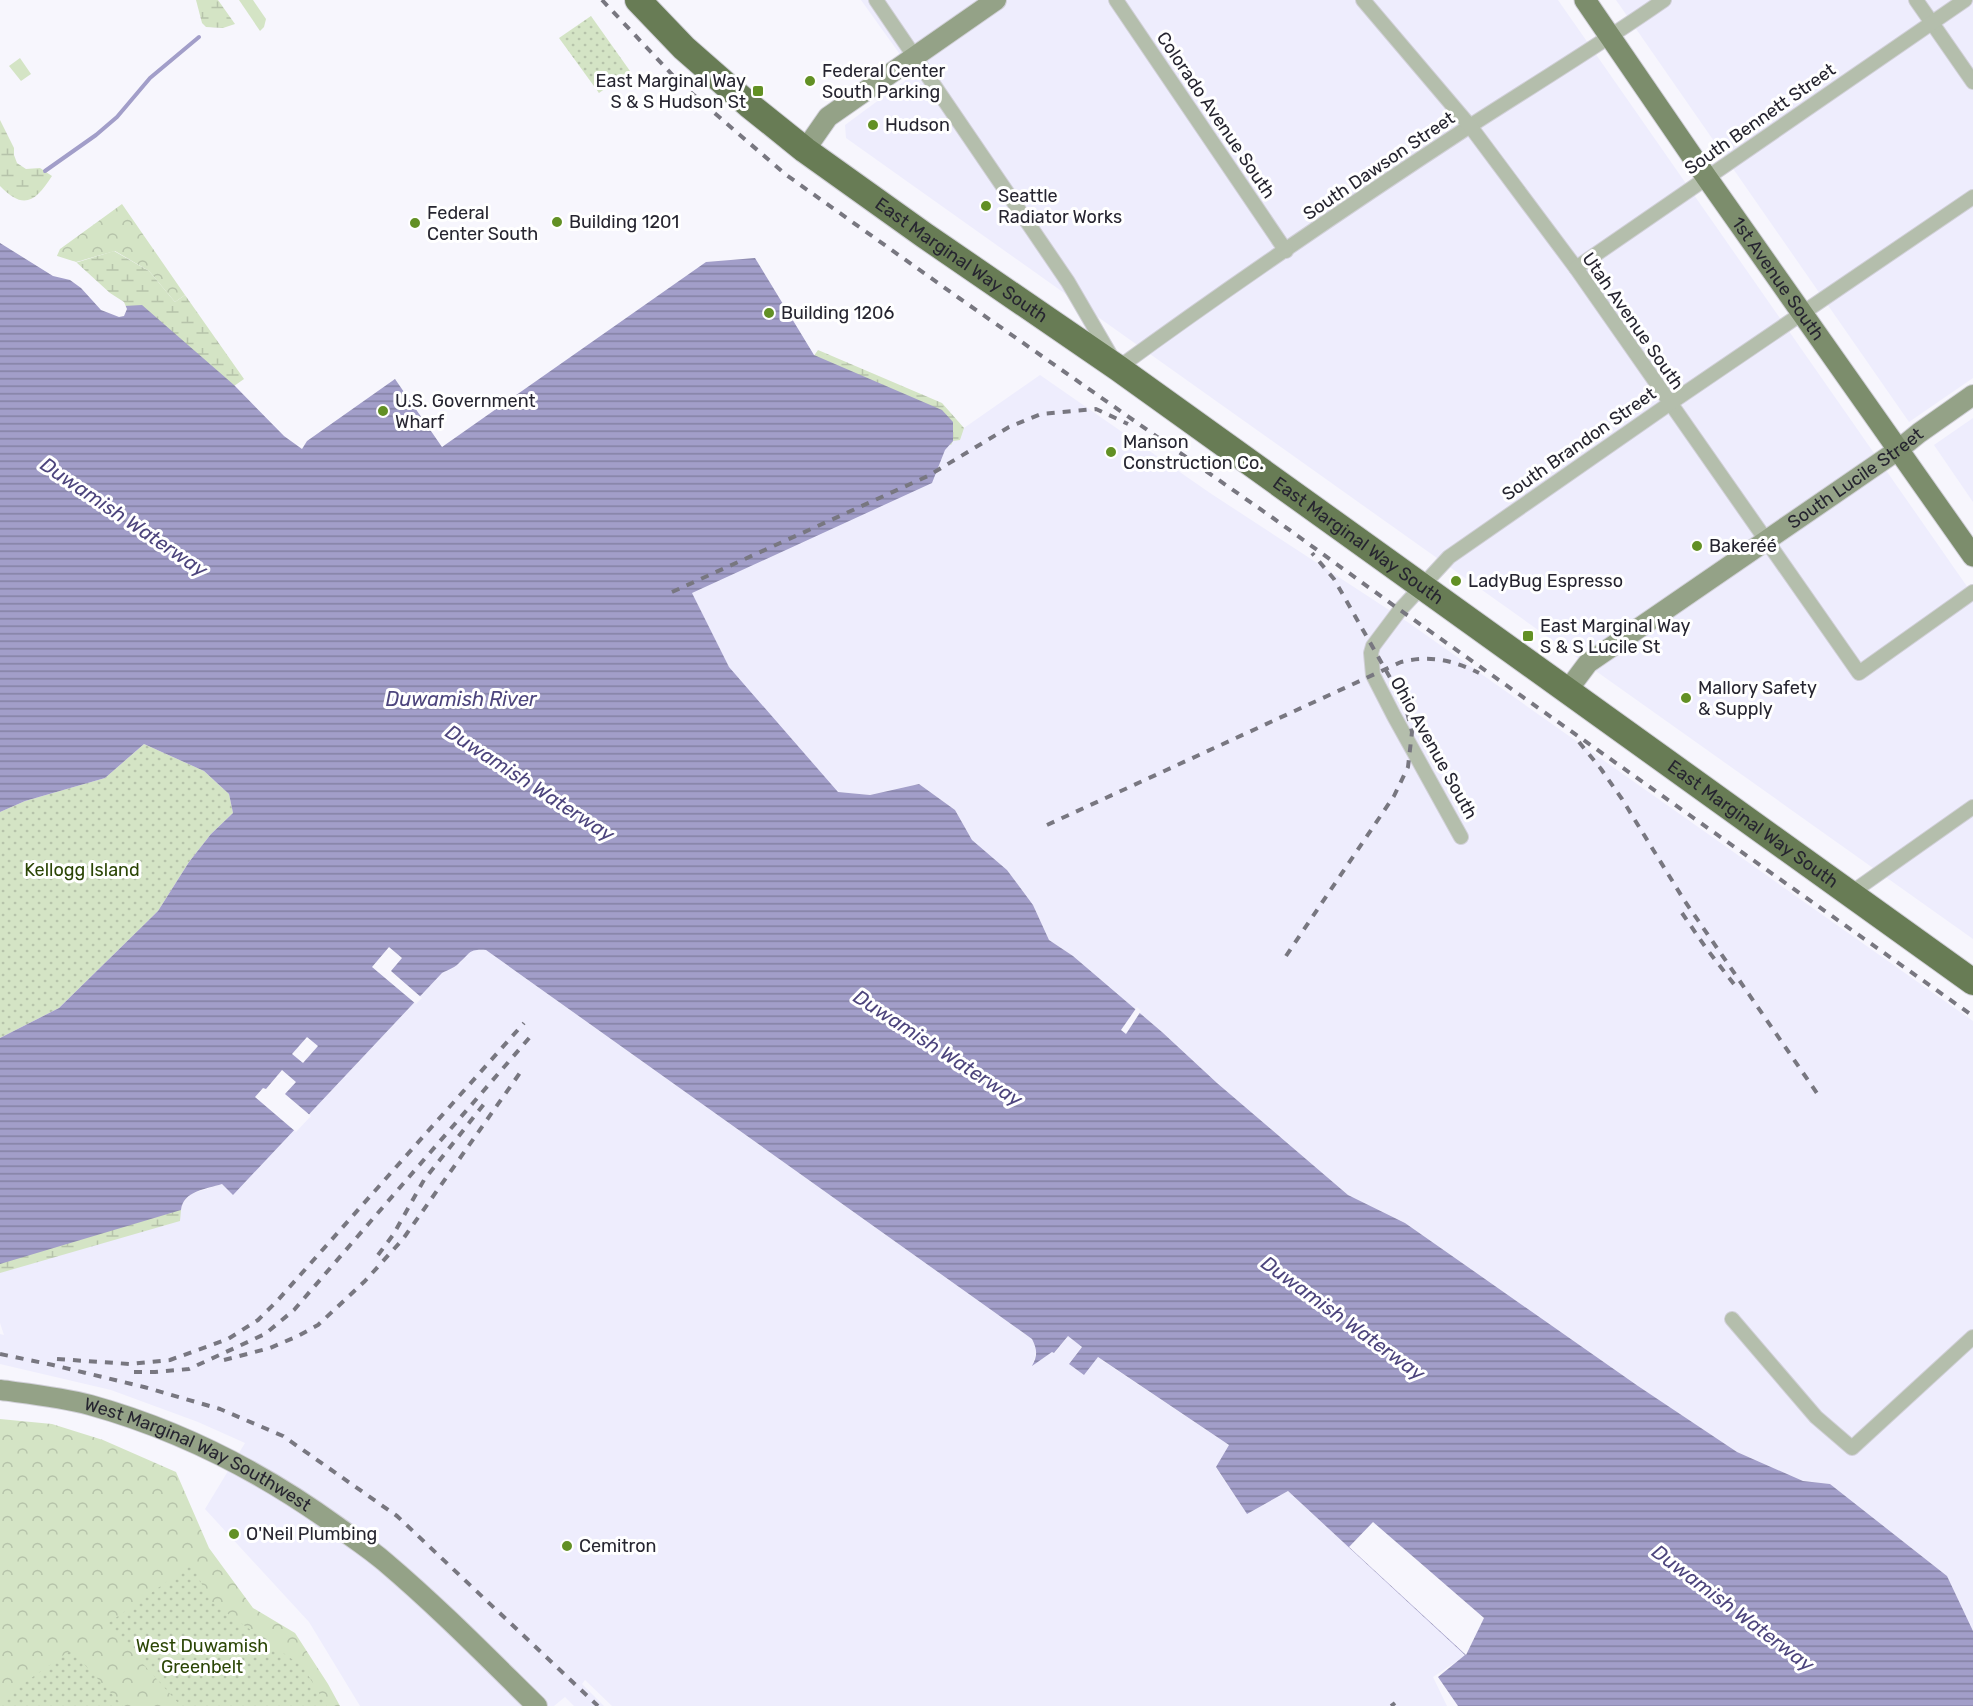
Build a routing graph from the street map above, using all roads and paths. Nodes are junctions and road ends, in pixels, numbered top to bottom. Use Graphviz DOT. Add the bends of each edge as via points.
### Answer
graph roads {
  1 [pos="638,0"];
  2 [pos="876,0"];
  3 [pos="996,0"];
  4 [pos="1116,0"];
  5 [pos="1364,0"];
  6 [pos="1585,0"];
  7 [pos="1664,0"];
  8 [pos="1916,0"];
  9 [pos="1965,0"];
  10 [pos="1932,23"];
  11 [pos="1610,37"];
  12 [pos="915,57"];
  13 [pos="1973,82"];
  14 [pos="1470,126"];
  15 [pos="805,150"];
  16 [pos="1707,178"];
  17 [pos="1973,197"];
  18 [pos="1286,251"];
  19 [pos="1576,268"];
  20 [pos="1802,313"];
  21 [pos="1118,368"];
  22 [pos="1973,395"];
  23 [pos="1669,404"];
  24 [pos="1898,450"];
  25 [pos="1765,540"];
  26 [pos="1973,556"];
  27 [pos="1420,586"];
  28 [pos="1973,592"];
  29 [pos="1567,692"];
  30 [pos="1973,807"];
  31 [pos="1461,837"];
  32 [pos="1851,893"];
  33 [pos="1973,982"];
  34 [pos="1732,1319"];
  35 [pos="1973,1337"];
  36 [pos="0,1390"];
  37 [pos="537,1706"];
  1 -- 15 [label="highway, East Marginal Way South" via="691,54"];
  2 -- 12 [label="street"];
  3 -- 12 [label="street"];
  4 -- 18 [label="street, Colorado Avenue South"];
  5 -- 14 [label="street, Utah Avenue South"];
  6 -- 11 [label="main road, 1st Avenue South"];
  7 -- 11 [label="street, South Dawson Street"];
  8 -- 10 [label="street"];
  9 -- 10 [label="street, South Bennett Street"];
  10 -- 13 [label="street"];
  10 -- 16 [label="street, South Bennett Street"];
  11 -- 14 [label="street, South Dawson Street"];
  11 -- 16 [label="main road, 1st Avenue South"];
  12 -- 15 [label="street" via="828,117"];
  12 -- 21 [label="street" via="1068,282"];
  14 -- 18 [label="street, South Dawson Street"];
  14 -- 19 [label="street, Utah Avenue South"];
  15 -- 21 [label="highway, East Marginal Way South"];
  16 -- 19 [label="street, South Bennett Street"];
  16 -- 20 [label="main road, 1st Avenue South"];
  17 -- 20 [label="street, South Brandon Street"];
  18 -- 21 [label="street, South Dawson Street"];
  19 -- 23 [label="street, Utah Avenue South"];
  20 -- 23 [label="street, South Brandon Street"];
  20 -- 24 [label="main road, 1st Avenue South"];
  21 -- 27 [label="highway, East Marginal Way South"];
  22 -- 24 [label="street, South Lucile Street"];
  23 -- 25 [label="street, Utah Avenue South"];
  23 -- 27 [label="street, South Brandon Street" via="1449,557"];
  24 -- 25 [label="street, South Lucile Street"];
  24 -- 26 [label="main road, 1st Avenue South"];
  25 -- 28 [label="street, Utah Avenue South" via="1859,673"];
  25 -- 29 [label="street, South Lucile Street" via="1588,663"];
  27 -- 29 [label="highway, East Marginal Way South"];
  27 -- 31 [label="street, Ohio Avenue South" via="1373,646 1371,668"];
  29 -- 32 [label="highway, East Marginal Way South"];
  30 -- 32 [label="street"];
  32 -- 33 [label="highway, East Marginal Way South"];
  34 -- 35 [label="street" via="1816,1417 1852,1448"];
  36 -- 37 [label="street, West Marginal Way Southwest" via="88,1405 188,1439 239,1463 384,1560"];
}
